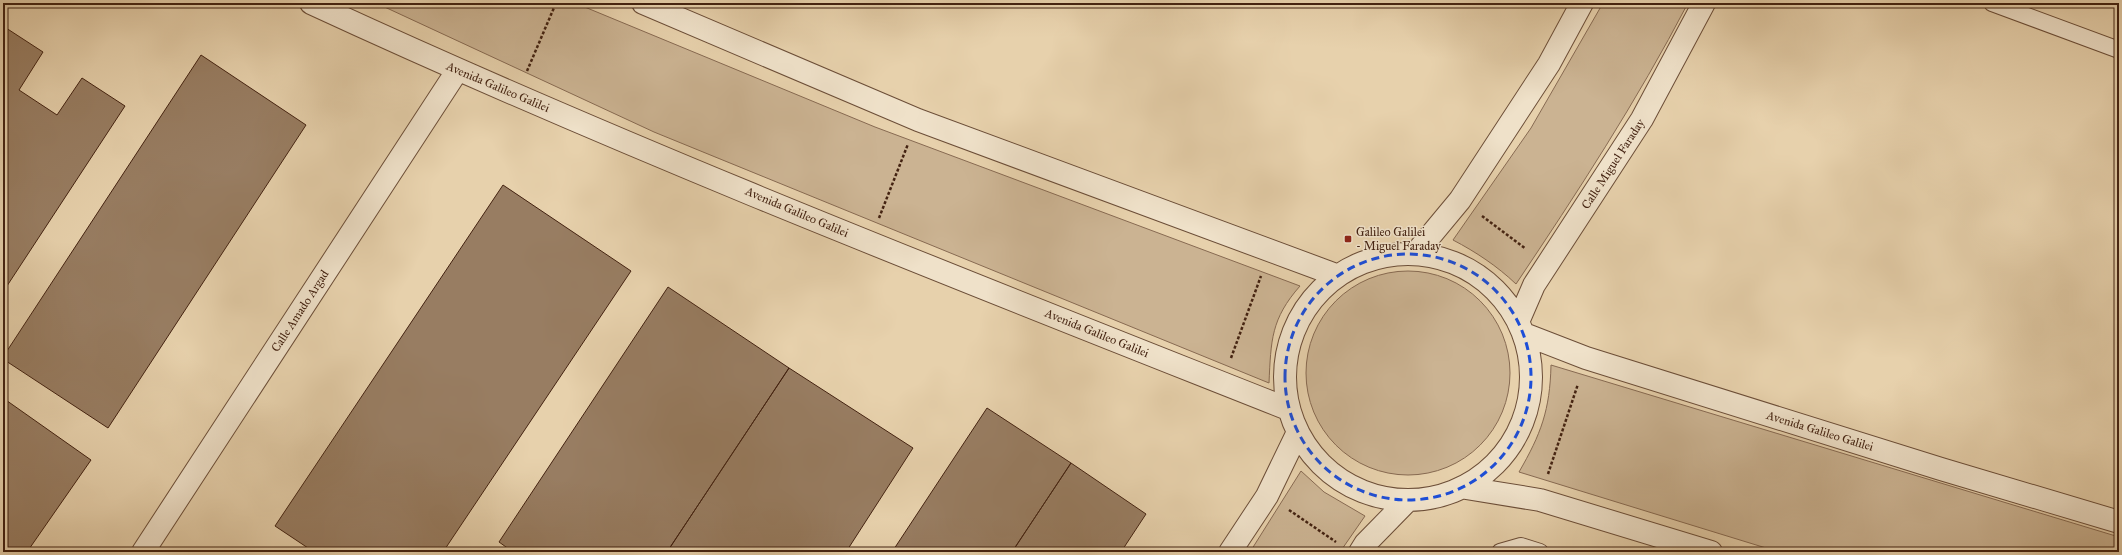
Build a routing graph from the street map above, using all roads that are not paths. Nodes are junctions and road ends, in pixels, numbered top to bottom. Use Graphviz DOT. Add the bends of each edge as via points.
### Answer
graph roads {
  1 [pos="311,3"];
  2 [pos="643,3"];
  3 [pos="1582,3"];
  4 [pos="1704,3"];
  5 [pos="1992,3"];
  6 [pos="2119,50"];
  7 [pos="457,70"];
  8 [pos="1416,253"];
  9 [pos="1336,275"];
  10 [pos="1521,328"];
  11 [pos="1288,409"];
  12 [pos="1297,434"];
  13 [pos="1466,488"];
  14 [pos="1408,500"];
  15 [pos="2119,522"];
  16 [pos="143,552"];
  17 [pos="1230,552"];
  18 [pos="1360,552"];
  19 [pos="1500,552"];
  20 [pos="1540,552"];
  21 [pos="1711,552"];
  1 -- 7 [label="street, Avenida Galileo Galilei"];
  2 -- 9 [label="street" via="918,120"];
  3 -- 8 [label="street" via="1549,64 1460,200"];
  4 -- 10 [label="street, Calle Miguel Faraday" via="1642,120 1534,285"];
  5 -- 6 [label="lane"];
  7 -- 11 [label="street, Avenida Galileo Galilei" via="870,243"];
  7 -- 16 [label="street, Calle Amado Argad"];
  8 -- 9 [label="street" via="1380,256"];
  8 -- 10 [label="street" via="1449,260 1476,274 1503,298"];
  9 -- 11 [label="street" via="1308,302 1290,338 1284,373"];
  10 -- 13 [label="street" via="1532,380 1525,420 1505,456"];
  10 -- 15 [label="street, Avenida Galileo Galilei" via="1586,358"];
  11 -- 12 [label="street"];
  12 -- 14 [label="street" via="1323,468 1353,489 1392,501"];
  12 -- 17 [label="street" via="1267,496"];
  13 -- 14 [label="street" via="1428,500"];
  13 -- 21 [label="street" via="1540,500"];
  14 -- 18 [label="street"];
  19 -- 20 [label="lane" via="1520,546"];
}
